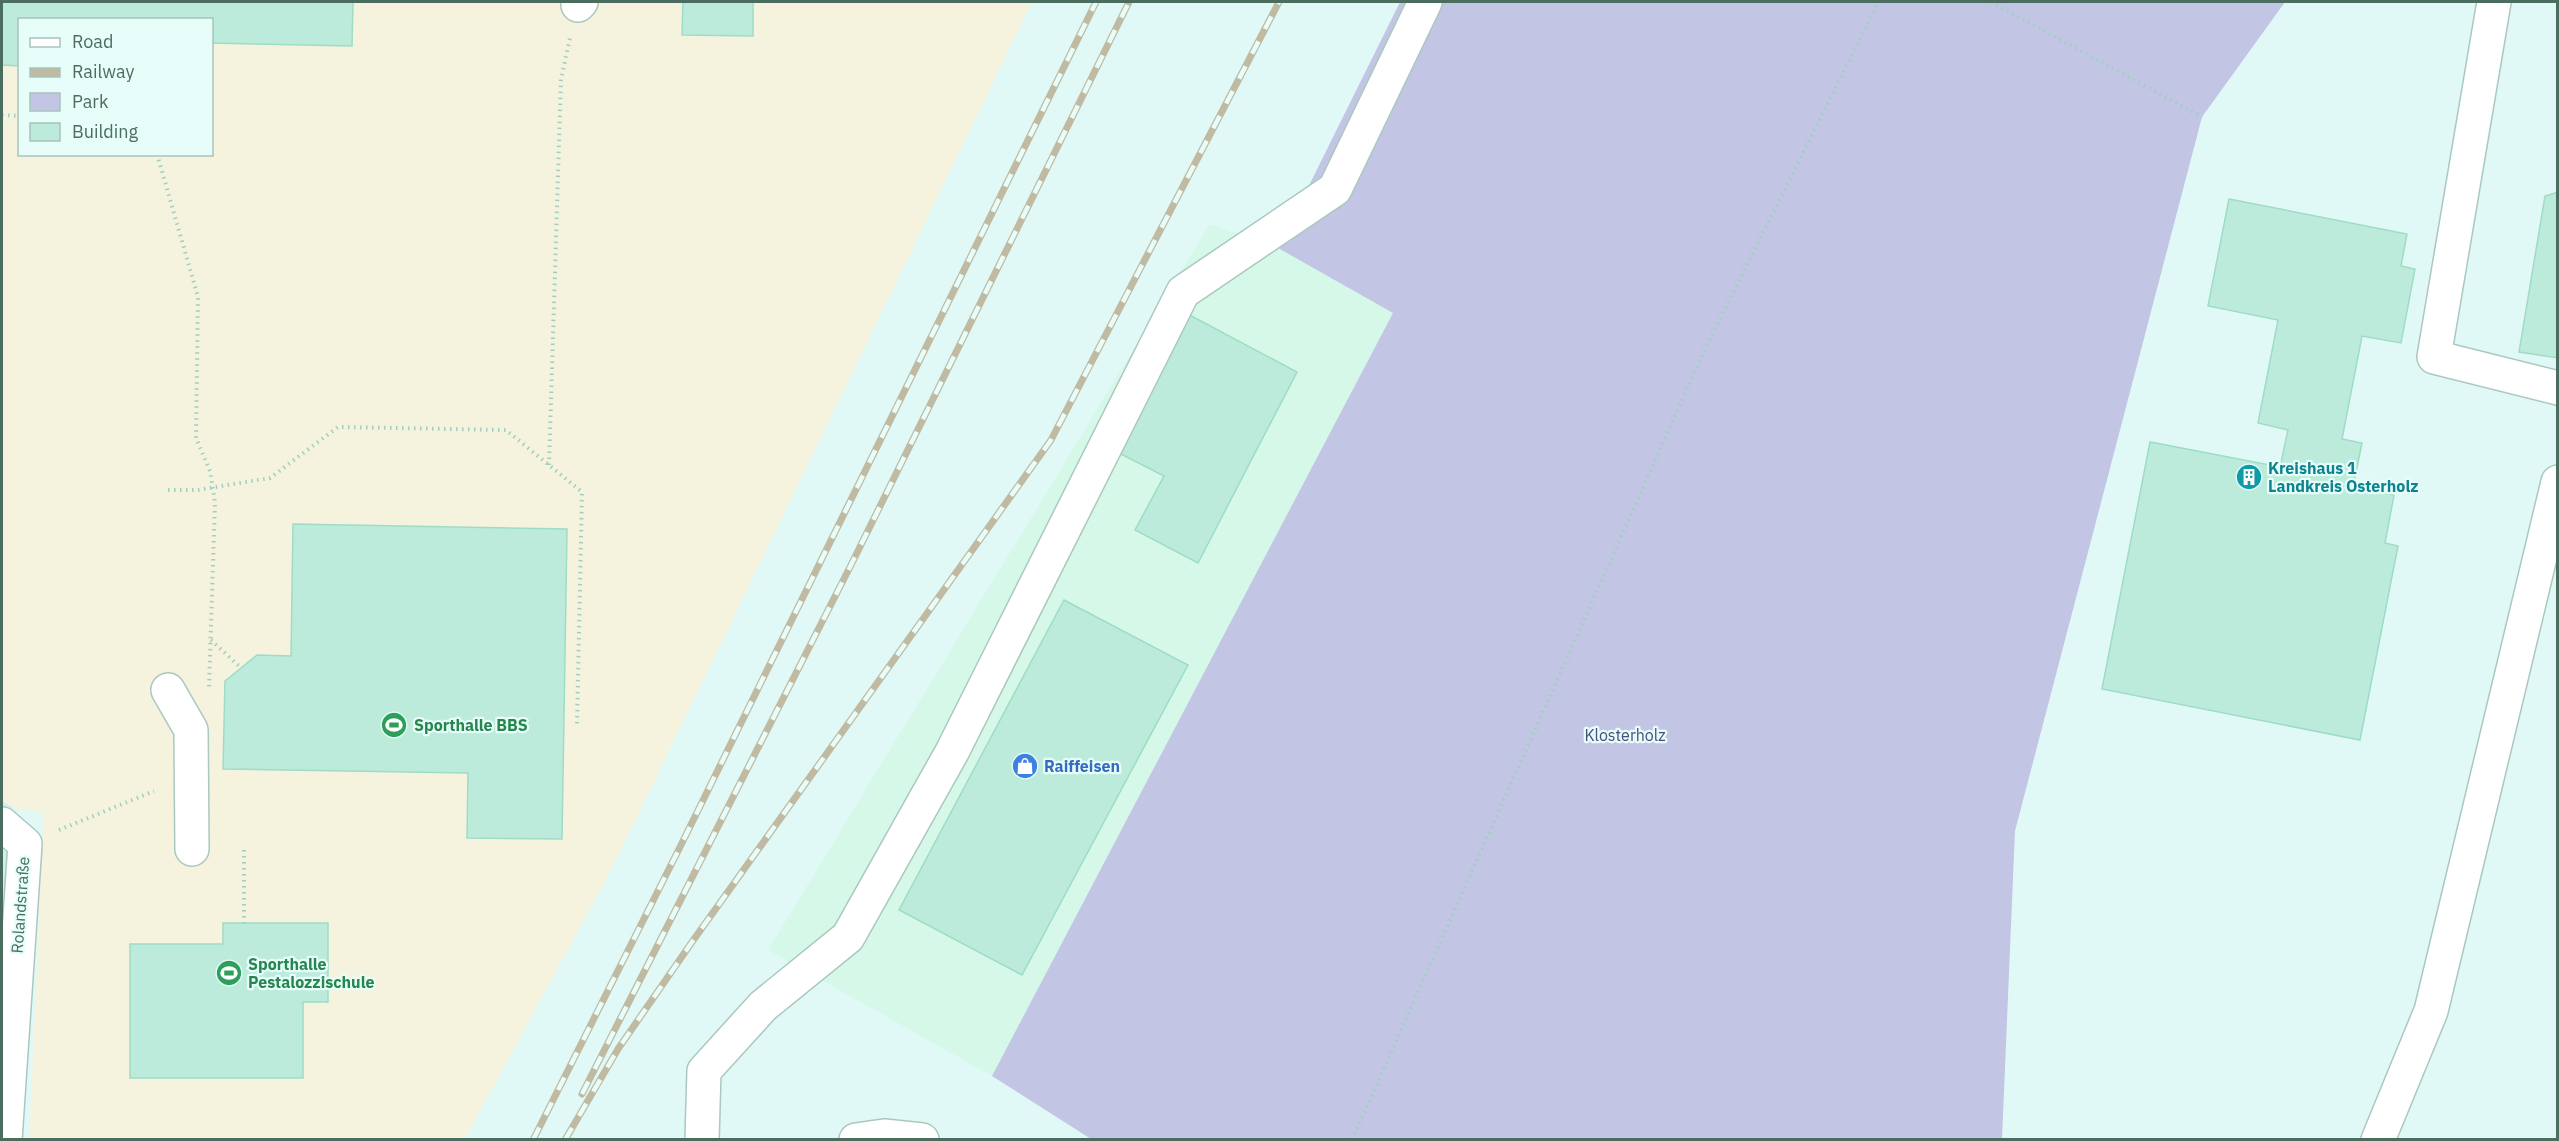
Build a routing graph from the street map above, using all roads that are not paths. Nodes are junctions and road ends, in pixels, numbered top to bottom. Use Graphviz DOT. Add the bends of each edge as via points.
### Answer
graph roads {
  1 [pos="1425,2"];
  2 [pos="2494,2"];
  3 [pos="2558,388"];
  4 [pos="2558,482"];
  5 [pos="168,690"];
  6 [pos="13,834"];
  7 [pos="192,849"];
  8 [pos="5,1140"];
  9 [pos="702,1140"];
  10 [pos="856,1140"];
  11 [pos="922,1140"];
  12 [pos="2378,1140"];
  1 -- 9 [label="street" via="1335,189 1183,292 952,752 848,937 763,1006 704,1071"];
  2 -- 3 [label="street" via="2434,357"];
  4 -- 12 [label="street" via="2431,1011"];
  5 -- 7 [label="street" via="191,730"];
  6 -- 8 [label="street, Rolandstraße"];
  10 -- 11 [label="street" via="885,1136"];
}
